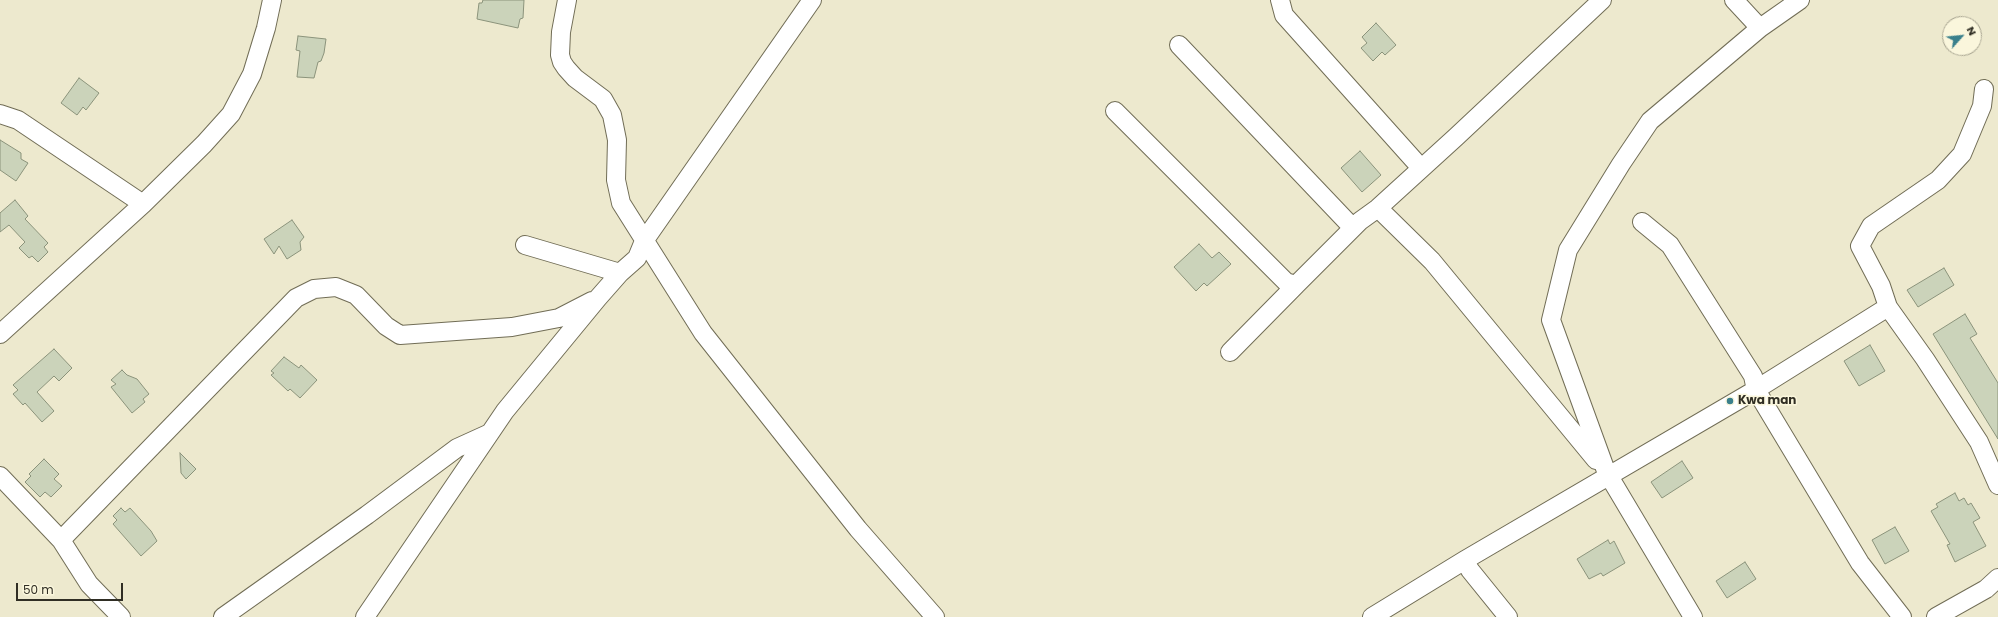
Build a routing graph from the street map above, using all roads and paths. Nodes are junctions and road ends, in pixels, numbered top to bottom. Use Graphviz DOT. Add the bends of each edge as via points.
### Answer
graph roads {
  1 [pos="272,0"];
  2 [pos="567,0"];
  3 [pos="812,0"];
  4 [pos="1280,0"];
  5 [pos="1602,0"];
  6 [pos="1734,0"];
  7 [pos="1800,0"];
  8 [pos="1760,28"];
  9 [pos="1179,45"];
  10 [pos="1984,89"];
  11 [pos="1115,111"];
  12 [pos="0,114"];
  13 [pos="18,120"];
  14 [pos="0,124"];
  15 [pos="1421,168"];
  16 [pos="143,204"];
  17 [pos="1378,208"];
  18 [pos="1642,222"];
  19 [pos="1353,228"];
  20 [pos="644,241"];
  21 [pos="526,245"];
  22 [pos="620,273"];
  23 [pos="1296,286"];
  24 [pos="598,298"];
  25 [pos="1888,307"];
  26 [pos="0,334"];
  27 [pos="1230,352"];
  28 [pos="1756,390"];
  29 [pos="491,432"];
  30 [pos="1607,473"];
  31 [pos="0,476"];
  32 [pos="1998,485"];
  33 [pos="60,540"];
  34 [pos="1465,560"];
  35 [pos="1998,578"];
  36 [pos="121,617"];
  37 [pos="223,617"];
  38 [pos="365,617"];
  39 [pos="935,617"];
  40 [pos="1372,617"];
  41 [pos="1508,617"];
  42 [pos="1693,617"];
  43 [pos="1902,617"];
  44 [pos="1936,617"];
  1 -- 16 [label="street" via="252,74 231,114"];
  2 -- 20 [label="street" via="561,32 562,62 595,92 612,115 617,140 618,190 621,203"];
  3 -- 20 [label="street"];
  4 -- 15 [label="street" via="1284,15"];
  5 -- 15 [label="street"];
  6 -- 8 [label="street"];
  7 -- 8 [label="street"];
  8 -- 30 [label="street" via="1650,121 1568,250 1551,320"];
  9 -- 19 [label="street"];
  10 -- 25 [label="street" via="1982,106 1962,154 1938,180 1871,226 1860,246 1881,286"];
  11 -- 23 [label="street" via="1286,282"];
  12 -- 13 [label="street"];
  13 -- 14 [label="street"];
  13 -- 16 [label="street"];
  15 -- 17 [label="street"];
  16 -- 26 [label="street"];
  17 -- 19 [label="street"];
  17 -- 30 [label="street" via="1432,261"];
  18 -- 28 [label="street" via="1670,245 1753,376"];
  19 -- 23 [label="street"];
  20 -- 22 [label="street" via="637,258"];
  20 -- 39 [label="street" via="703,333 858,529"];
  21 -- 22 [label="street"];
  22 -- 24 [label="street"];
  23 -- 27 [label="street"];
  24 -- 29 [label="street" via="505,411"];
  24 -- 33 [label="street" via="558,318 512,327 400,335 386,326 356,295 336,287 314,289 296,298"];
  25 -- 28 [label="street"];
  25 -- 32 [label="street" via="1979,442"];
  28 -- 30 [label="street"];
  28 -- 43 [label="street" via="1860,563"];
  29 -- 37 [label="street" via="457,448"];
  29 -- 38 [label="street"];
  30 -- 34 [label="street"];
  30 -- 42 [label="street"];
  31 -- 33 [label="street"];
  33 -- 36 [label="street" via="89,584"];
  34 -- 40 [label="street"];
  34 -- 41 [label="street" via="1470,570"];
  35 -- 44 [label="street" via="1986,589"];
}
